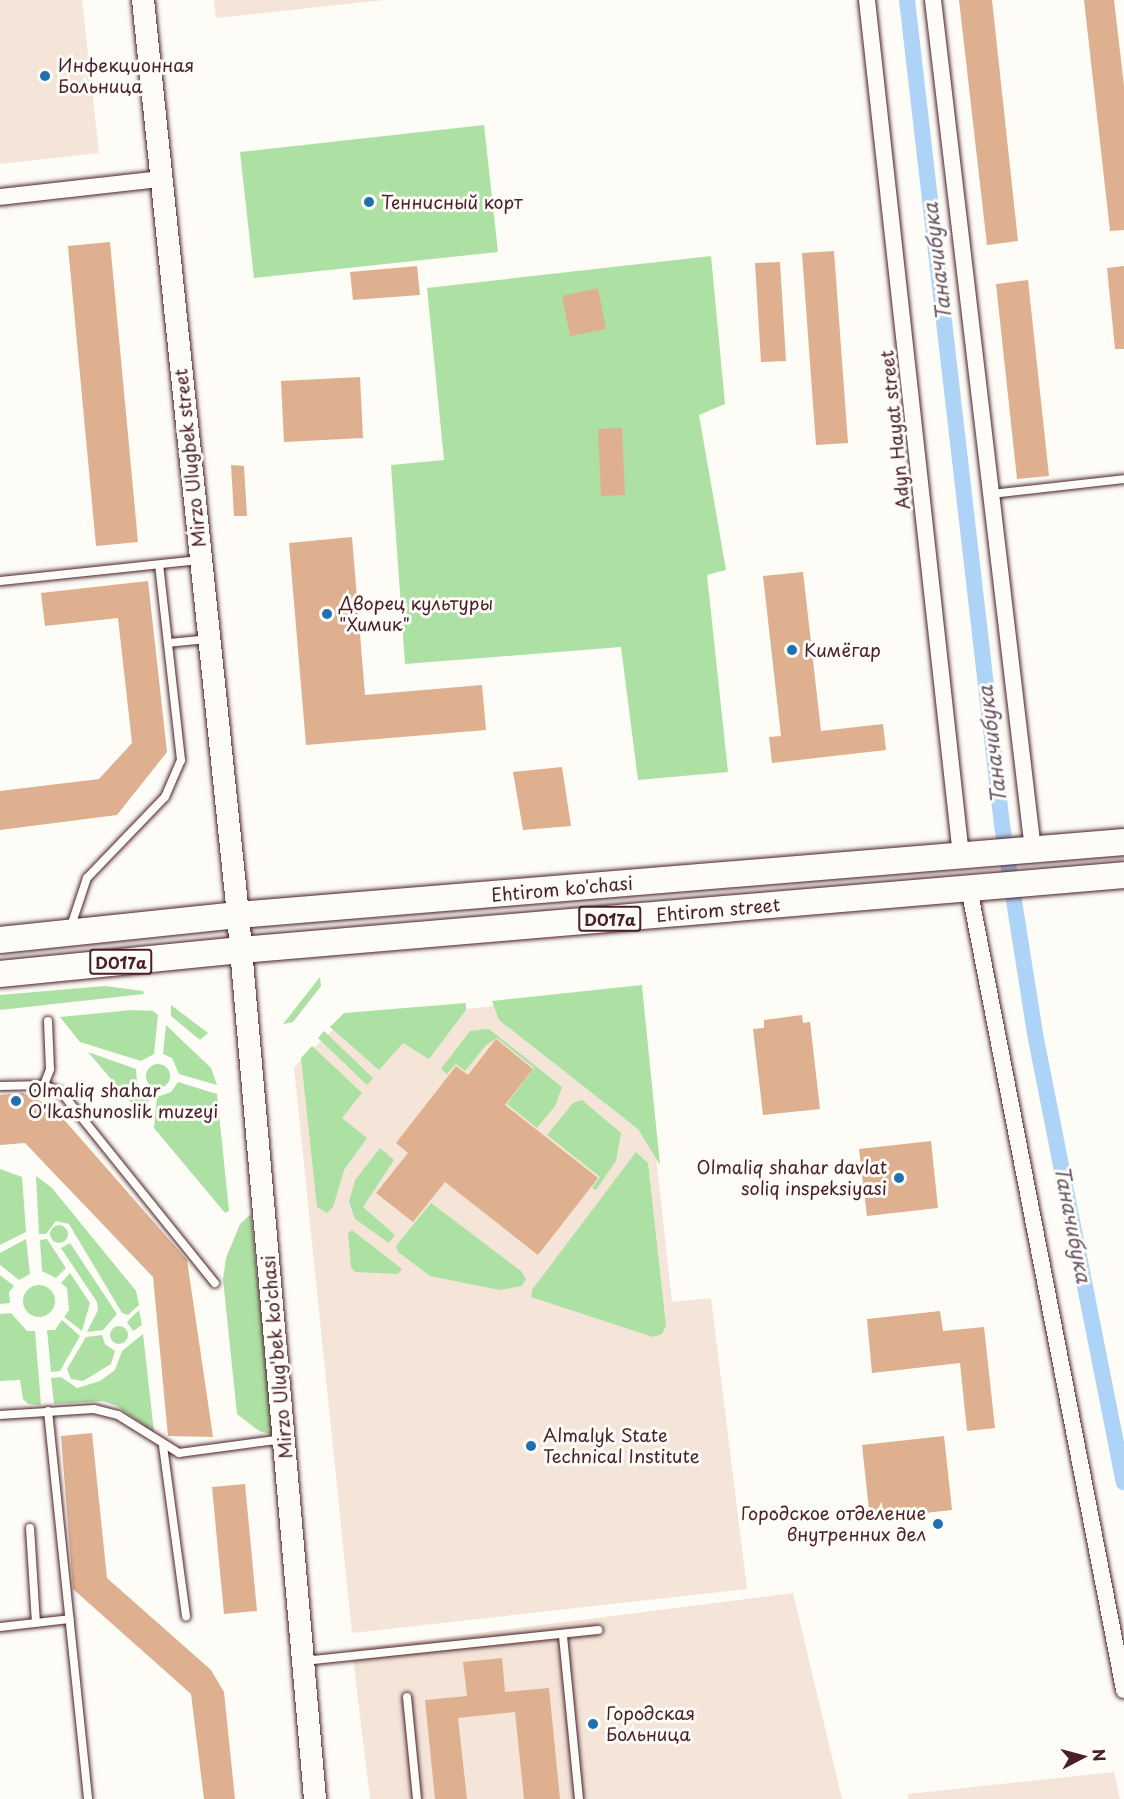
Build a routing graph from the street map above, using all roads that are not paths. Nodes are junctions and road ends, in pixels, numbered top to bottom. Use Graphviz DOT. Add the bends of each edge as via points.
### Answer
graph roads {
  1 [pos="143,0"];
  2 [pos="867,0"];
  3 [pos="933,0"];
  4 [pos="160,179"];
  5 [pos="0,197"];
  6 [pos="1124,479"];
  7 [pos="991,494"];
  8 [pos="201,560"];
  9 [pos="159,565"];
  10 [pos="0,582"];
  11 [pos="209,639"];
  12 [pos="168,643"];
  13 [pos="1124,842"];
  14 [pos="1033,850"];
  15 [pos="961,856"];
  16 [pos="1124,875"];
  17 [pos="974,888"];
  18 [pos="238,915"];
  19 [pos="69,932"];
  20 [pos="0,940"];
  21 [pos="242,950"];
  22 [pos="0,974"];
  23 [pos="48,1022"];
  24 [pos="44,1085"];
  25 [pos="0,1086"];
  26 [pos="215,1282"];
  27 [pos="48,1411"];
  28 [pos="0,1415"];
  29 [pos="284,1439"];
  30 [pos="163,1446"];
  31 [pos="30,1528"];
  32 [pos="186,1616"];
  33 [pos="70,1619"];
  34 [pos="36,1623"];
  35 [pos="0,1627"];
  36 [pos="598,1630"];
  37 [pos="563,1635"];
  38 [pos="303,1661"];
  39 [pos="1124,1690"];
  40 [pos="407,1697"];
  41 [pos="88,1799"];
  42 [pos="315,1799"];
  43 [pos="417,1799"];
  44 [pos="579,1799"];
  1 -- 4 [label="main road, Mirzo Ulugbek street"];
  2 -- 15 [label="street, Adyn Hayat street"];
  3 -- 7 [label="street"];
  4 -- 5 [label="street"];
  4 -- 8 [label="main road, Mirzo Ulugbek street"];
  6 -- 7 [label="lane"];
  7 -- 14 [label="street"];
  8 -- 9 [label="lane"];
  8 -- 11 [label="main road, Mirzo Ulugbek street"];
  9 -- 10 [label="lane"];
  9 -- 12 [label="lane"];
  11 -- 12 [label="lane"];
  11 -- 18 [label="main road, Mirzo Ulugbek street"];
  12 -- 19 [label="lane" via="181,760 165,797 87,878"];
  13 -- 14 [label="main road, Ehtirom ko'chasi / D017a"];
  14 -- 15 [label="main road, Ehtirom ko'chasi / D017a"];
  15 -- 18 [label="main road, Ehtirom ko'chasi / D017a"];
  16 -- 17 [label="main road, D017a"];
  17 -- 21 [label="main road, Ehtirom street / D017a"];
  17 -- 39 [label="street"];
  18 -- 19 [label="main road, Ehtirom ko'chasi / D017a"];
  18 -- 21 [label="main road, Mirzo Ulug'bek ko'chasi"];
  19 -- 20 [label="main road, Ehtirom ko'chasi / D017a"];
  21 -- 22 [label="main road, D017a"];
  21 -- 29 [label="main road, Mirzo Ulug'bek ko'chasi"];
  23 -- 24 [label="lane" via="50,1069"];
  24 -- 25 [label="lane"];
  24 -- 26 [label="lane" via="62,1093"];
  27 -- 28 [label="lane"];
  27 -- 30 [label="lane" via="94,1409 118,1415"];
  27 -- 33 [label="lane"];
  29 -- 30 [label="lane" via="179,1453"];
  29 -- 38 [label="main road, Mirzo Ulug'bek ko'chasi"];
  30 -- 32 [label="lane"];
  31 -- 34 [label="lane"];
  33 -- 34 [label="lane"];
  33 -- 41 [label="lane"];
  34 -- 35 [label="lane"];
  36 -- 37 [label="lane"];
  37 -- 38 [label="lane"];
  37 -- 44 [label="lane"];
  38 -- 42 [label="main road, Mirzo Ulug'bek ko'chasi"];
  40 -- 43 [label="lane"];
}
